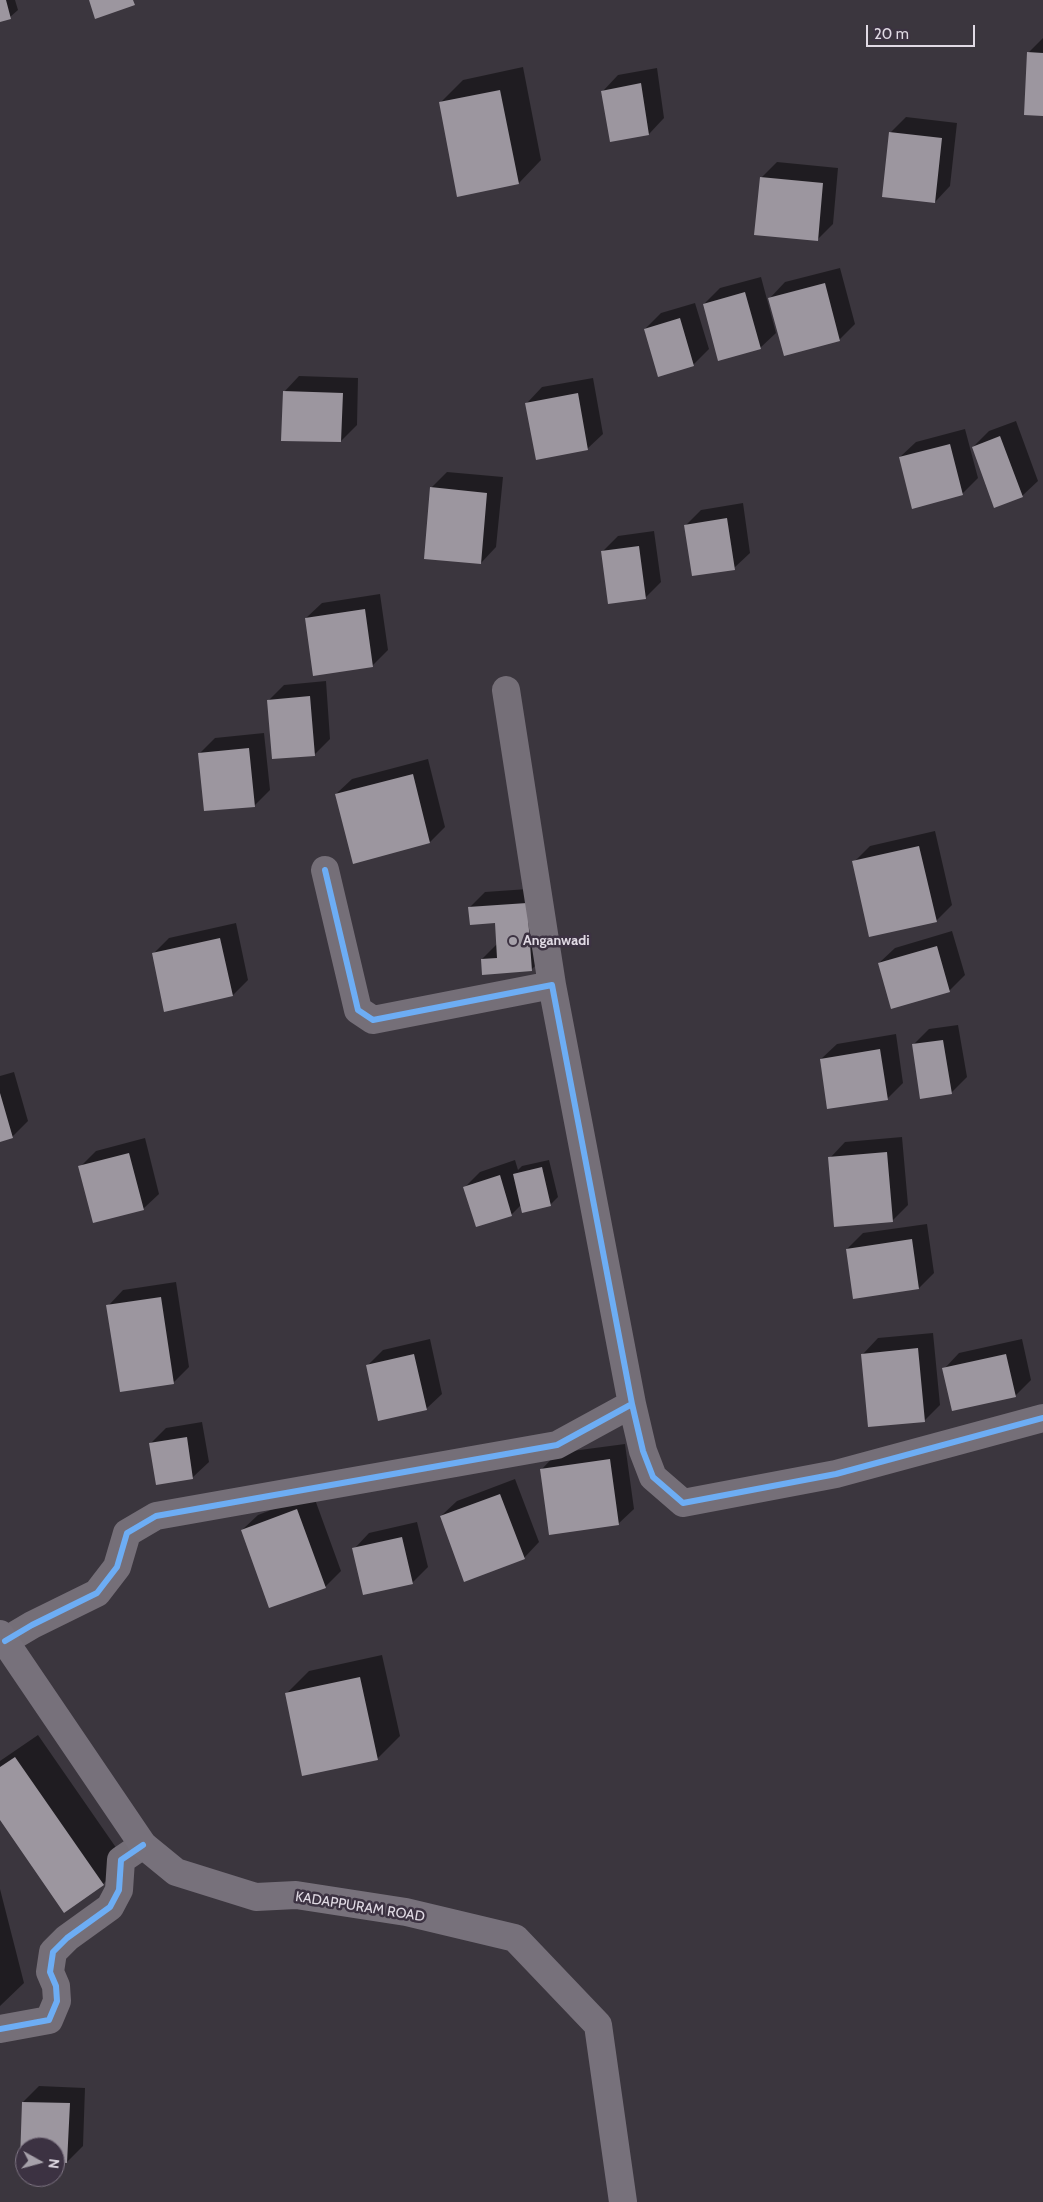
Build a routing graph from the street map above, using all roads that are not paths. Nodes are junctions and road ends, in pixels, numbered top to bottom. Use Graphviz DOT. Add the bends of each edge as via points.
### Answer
graph roads {
  1 [pos="506,690"];
  2 [pos="326,870"];
  3 [pos="552,985"];
  4 [pos="632,1404"];
  5 [pos="1043,1418"];
  6 [pos="2,1637"];
  7 [pos="143,1845"];
  8 [pos="0,2029"];
  9 [pos="622,2202"];
  1 -- 3 [label="street"];
  2 -- 3 [label="street" via="358,1010 373,1020"];
  3 -- 4 [label="street"];
  4 -- 5 [label="street" via="653,1477 683,1503 836,1474"];
  4 -- 6 [label="street" via="557,1445 156,1516 127,1533 118,1568 97,1593"];
  6 -- 7 [label="main road, KADAPPURAM ROAD"];
  7 -- 8 [label="street" via="120,1860 119,1890 110,1906 66,1938 53,1952 50,1972 57,2000 49,2020"];
  7 -- 9 [label="main road, KADAPPURAM ROAD" via="176,1872 256,1897 306,1896 406,1912 514,1938 598,2025"];
}
